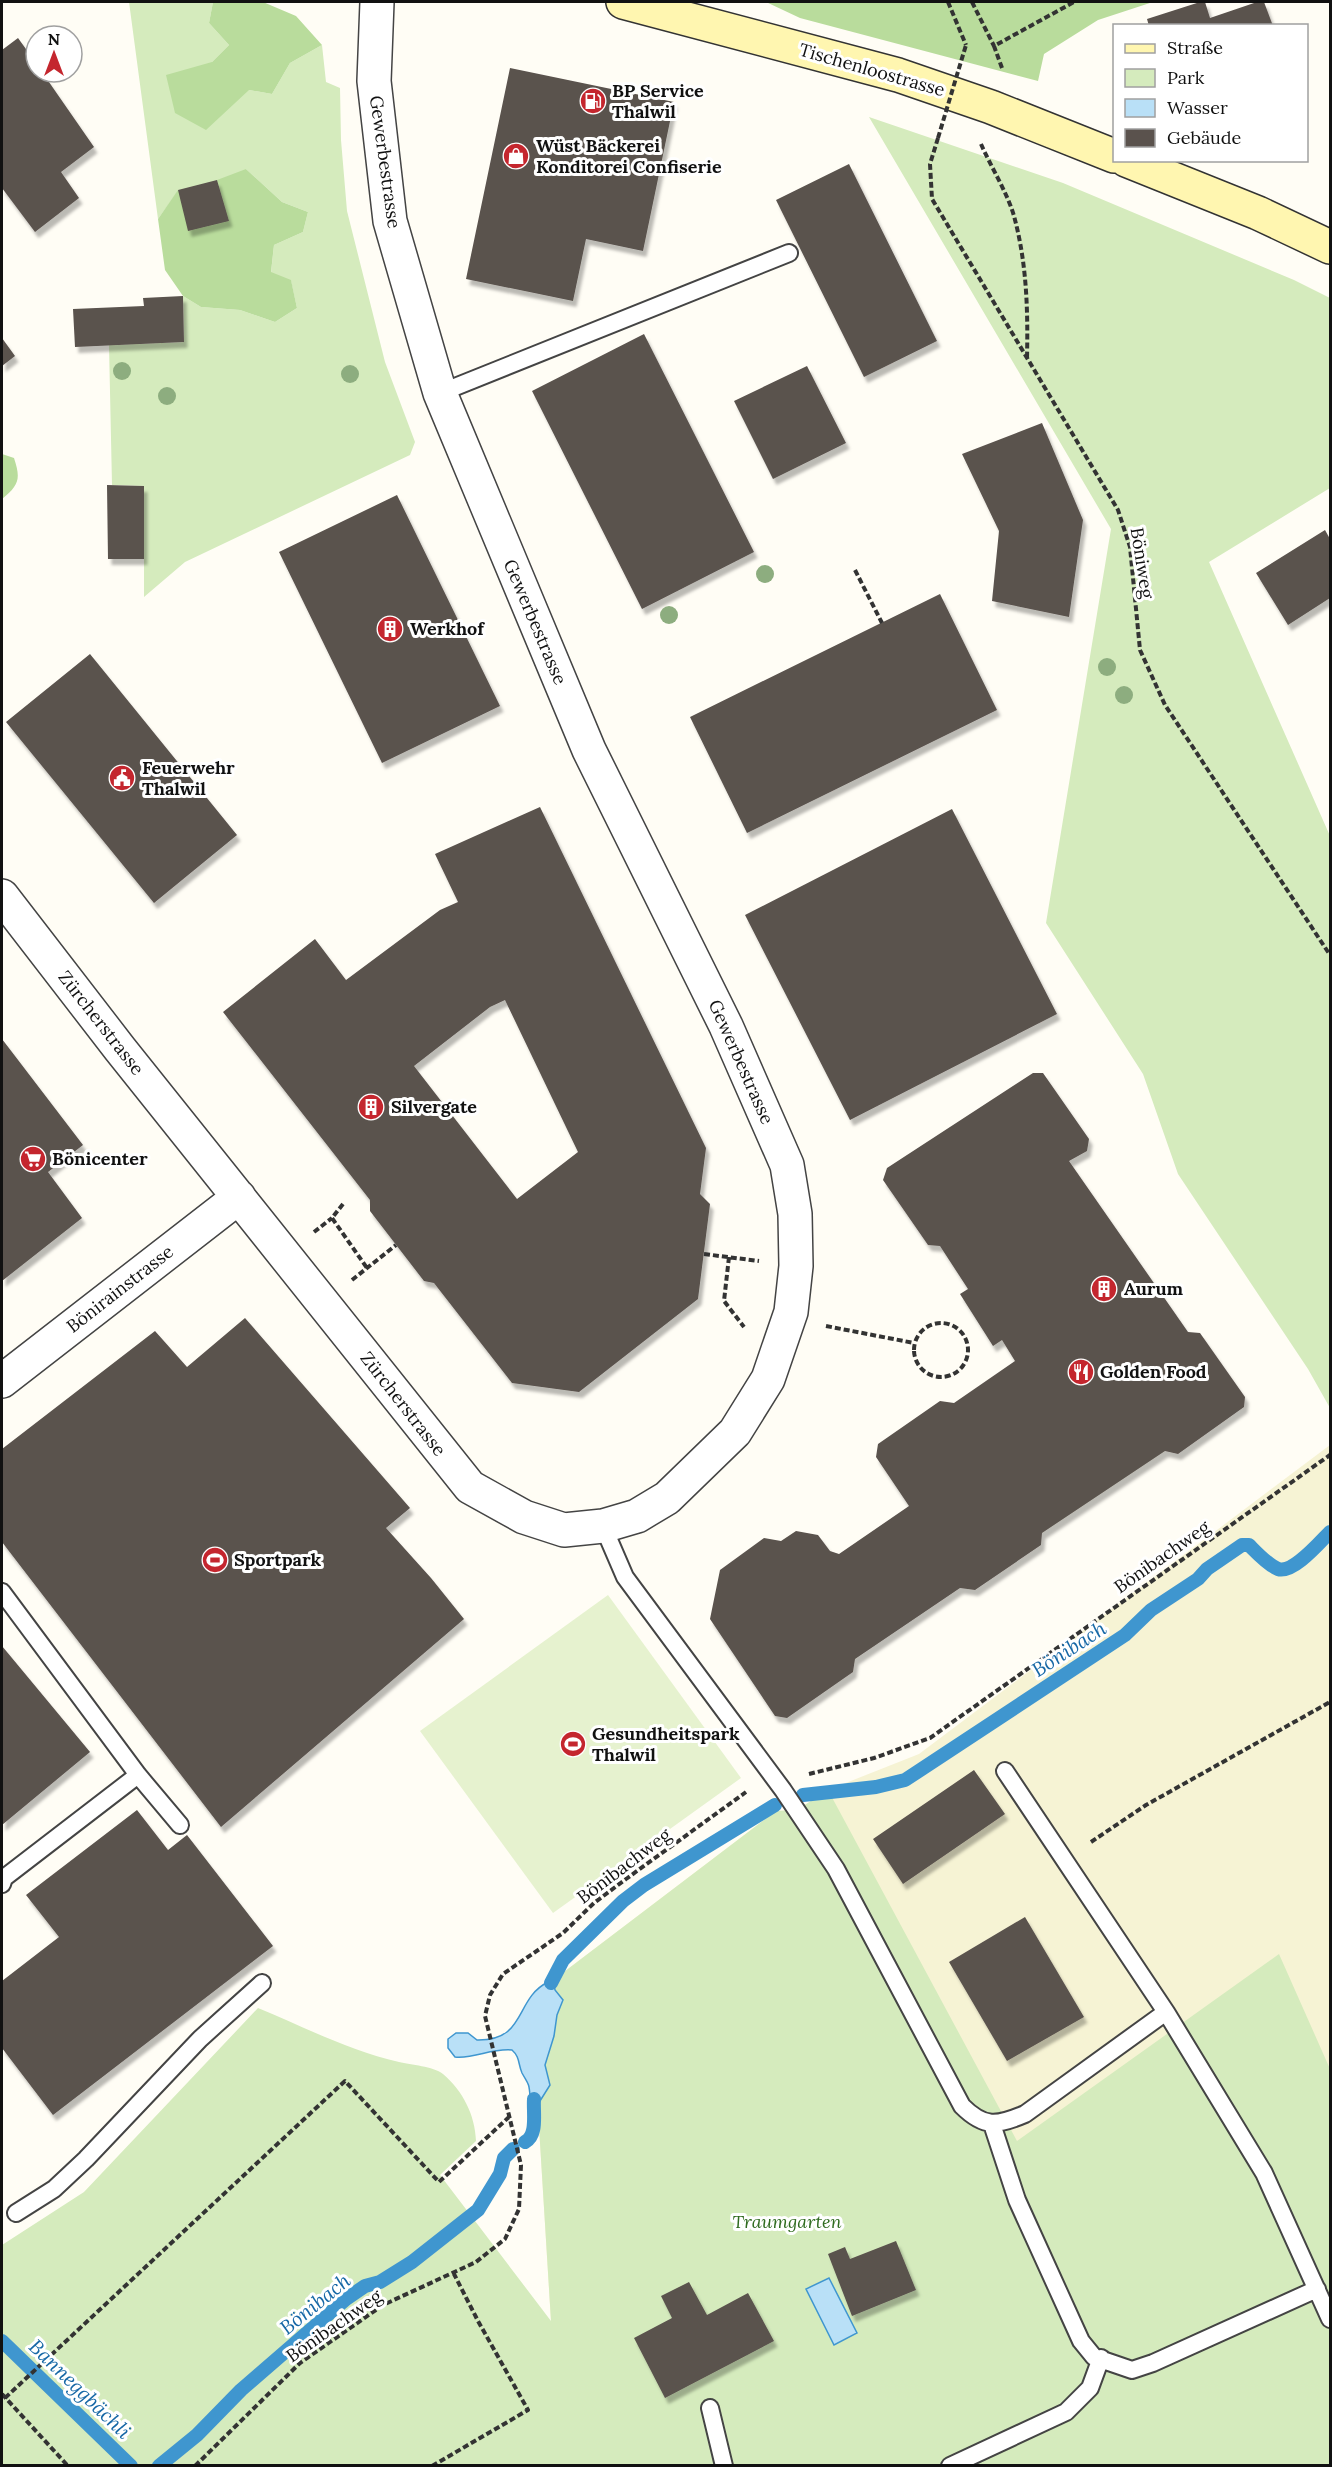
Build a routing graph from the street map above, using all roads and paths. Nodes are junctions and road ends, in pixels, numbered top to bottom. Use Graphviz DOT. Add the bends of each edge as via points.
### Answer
graph roads {
  1 [pos="376,2"];
  2 [pos="623,2"];
  3 [pos="948,2"];
  4 [pos="972,2"];
  5 [pos="1074,2"];
  6 [pos="994,46"];
  7 [pos="1004,72"];
  8 [pos="980,144"];
  9 [pos="1113,156"];
  10 [pos="1131,162"];
  11 [pos="1330,247"];
  12 [pos="789,253"];
  13 [pos="1027,360"];
  14 [pos="440,393"];
  15 [pos="855,570"];
  16 [pos="882,623"];
  17 [pos="2,896"];
  18 [pos="1330,955"];
  19 [pos="239,1197"];
  20 [pos="343,1204"];
  21 [pos="795,1214"];
  22 [pos="396,1245"];
  23 [pos="704,1254"];
  24 [pos="729,1257"];
  25 [pos="768,1262"];
  26 [pos="367,1268"];
  27 [pos="344,1287"];
  28 [pos="819,1325"];
  29 [pos="750,1334"];
  30 [pos="915,1343"];
  31 [pos="2,1381"];
  32 [pos="1330,1455"];
  33 [pos="603,1526"];
  34 [pos="2,1592"];
  35 [pos="1330,1702"];
  36 [pos="1005,1771"];
  37 [pos="138,1775"];
  38 [pos="772,1777"];
  39 [pos="180,1824"];
  40 [pos="1065,1860"];
  41 [pos="2,1884"];
  42 [pos="262,1983"];
  43 [pos="1166,2012"];
  44 [pos="510,2117"];
  45 [pos="992,2124"];
  46 [pos="16,2213"];
  47 [pos="454,2274"];
  48 [pos="1317,2289"];
  49 [pos="1330,2319"];
  50 [pos="1101,2358"];
  51 [pos="3,2396"];
  52 [pos="710,2408"];
  53 [pos="68,2466"];
  54 [pos="195,2466"];
  55 [pos="432,2466"];
  56 [pos="724,2466"];
  57 [pos="950,2466"];
  1 -- 14 [label="street, Gewerbestrasse" via="374,81 390,221"];
  2 -- 9 [label="main road, Tischenloostrasse" via="898,75"];
  3 -- 13 [label="path, Böniweg, bridge" via="966,45 930,164 932,199"];
  4 -- 6 [label="path"];
  5 -- 6 [label="path"];
  6 -- 7 [label="path"];
  8 -- 13 [label="path" via="1016,225 1025,270"];
  10 -- 11 [label="main road"];
  12 -- 14 [label="lane"];
  13 -- 18 [label="path, Böniweg" via="1118,510 1130,547 1140,650 1165,705"];
  14 -- 21 [label="street, Gewerbestrasse" via="590,750 726,1026 787,1165"];
  15 -- 16 [label="path"];
  17 -- 19 [label="street, Zürcherstrasse"];
  19 -- 31 [label="street, Bönirainstrasse"];
  19 -- 33 [label="street, Zürcherstrasse" via="470,1487 524,1517 564,1530"];
  20 -- 26 [label="path" via="332,1218"];
  21 -- 33 [label="street, Zürcherstrasse" via="796,1266 791,1312 763,1388 735,1432 668,1498 637,1516"];
  22 -- 26 [label="path"];
  23 -- 24 [label="path"];
  24 -- 25 [label="path"];
  24 -- 29 [label="path" via="724,1301"];
  26 -- 27 [label="path"];
  28 -- 30 [label="path"];
  30 -- 30 [label="path" via="924,1329 948,1325 956,1328 966,1342 965,1361 953,1374 935,1377 920,1368"];
  32 -- 38 [label="path, Bönibachweg" via="930,1738 874,1758 804,1775"];
  33 -- 38 [label="lane" via="625,1578"];
  34 -- 37 [label="lane"];
  35 -- 40 [label="path" via="1146,1804"];
  36 -- 40 [label="lane"];
  37 -- 39 [label="lane"];
  37 -- 41 [label="lane" via="4,1878"];
  38 -- 44 [label="path, Bönibachweg" via="626,1879 563,1933 503,1974 490,1995 485,2016"];
  38 -- 45 [label="lane" via="837,1869 962,2106 975,2118"];
  40 -- 43 [label="lane"];
  42 -- 46 [label="lane" via="200,2040 54,2189"];
  43 -- 45 [label="lane" via="1025,2114"];
  43 -- 48 [label="lane" via="1264,2173"];
  44 -- 47 [label="path, Bönibachweg" via="521,2165 519,2209 505,2239"];
  44 -- 51 [label="path" via="439,2182 345,2081"];
  45 -- 50 [label="lane" via="1017,2200 1081,2341 1094,2357"];
  47 -- 54 [label="path, Bönibachweg" via="383,2305 300,2363"];
  47 -- 55 [label="path" via="528,2410"];
  48 -- 49 [label="lane"];
  48 -- 50 [label="lane" via="1153,2363 1131,2370"];
  50 -- 57 [label="lane" via="1090,2388 1066,2412"];
  51 -- 53 [label="path"];
  52 -- 56 [label="lane"];
}
